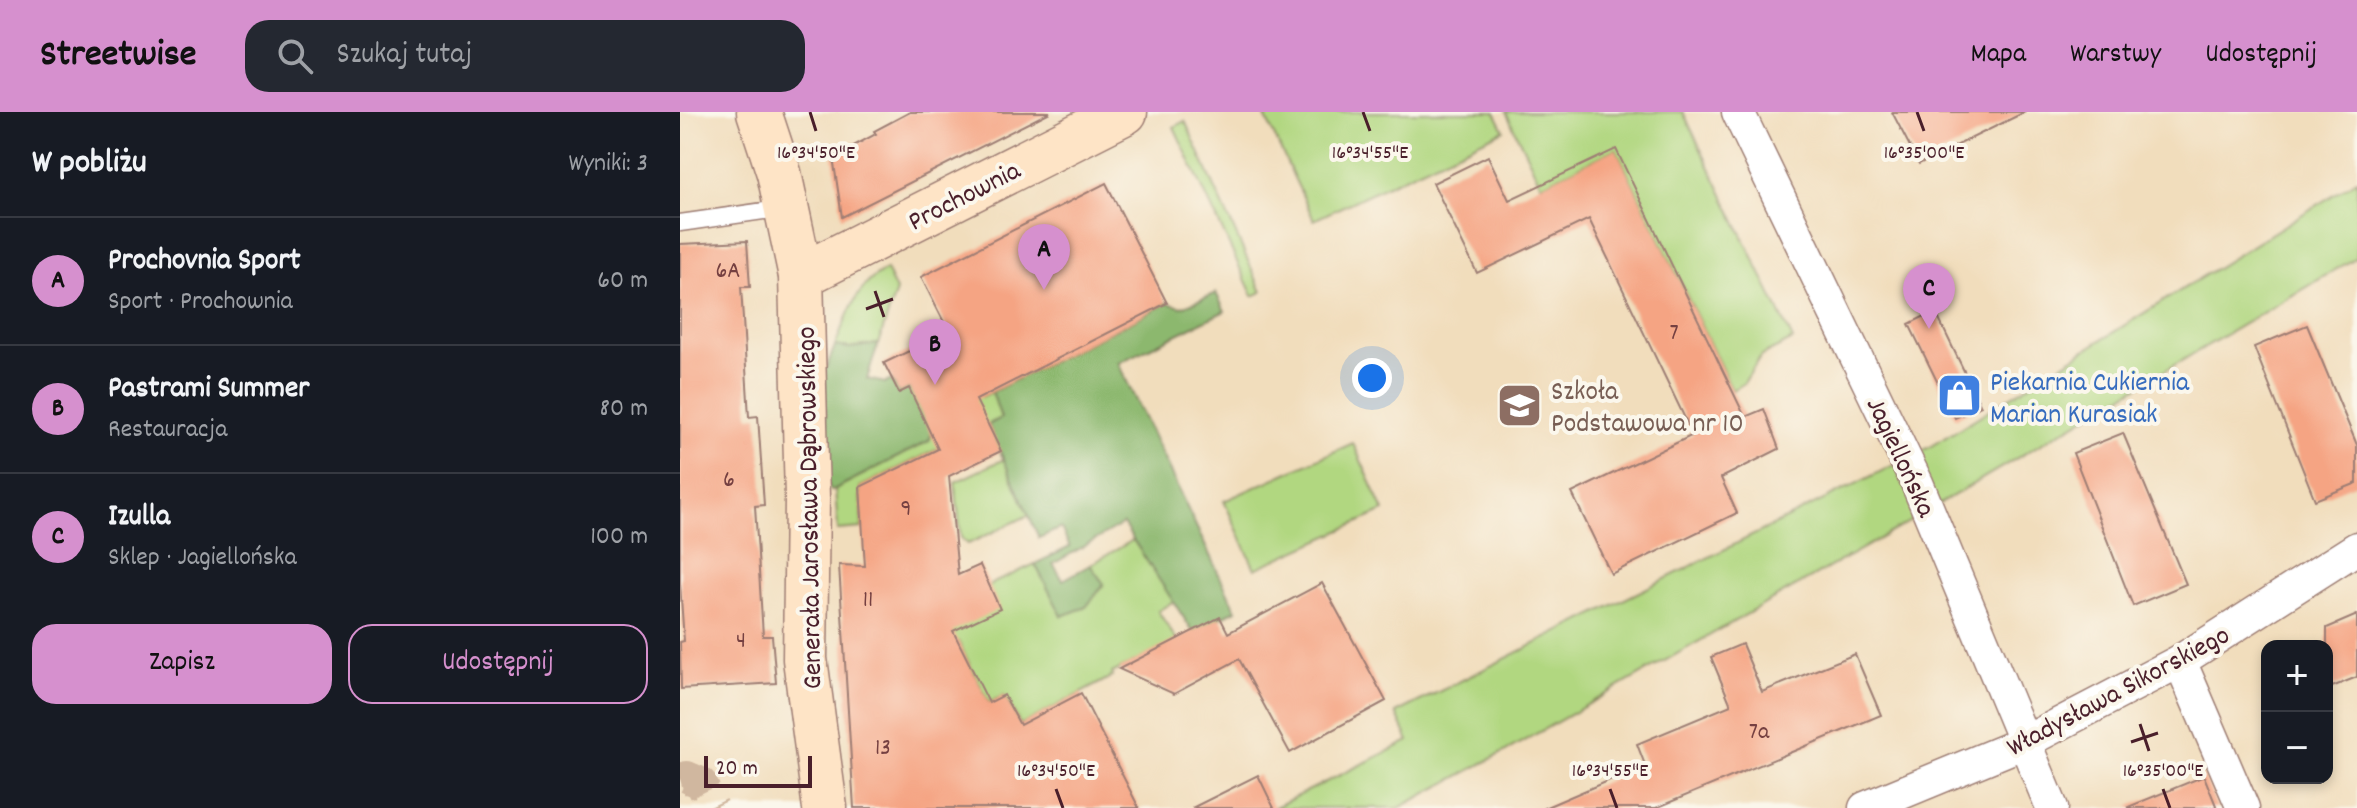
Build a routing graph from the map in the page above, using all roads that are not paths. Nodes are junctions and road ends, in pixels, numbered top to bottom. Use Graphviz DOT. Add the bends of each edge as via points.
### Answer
graph roads {
  1 [pos="759,112"];
  2 [pos="1125,112"];
  3 [pos="1738,112"];
  4 [pos="787,208"];
  5 [pos="680,223"];
  6 [pos="801,276"];
  7 [pos="2357,548"];
  8 [pos="2180,661"];
  9 [pos="2025,742"];
  10 [pos="817,805"];
  11 [pos="1865,808"];
  12 [pos="2052,808"];
  13 [pos="2243,808"];
  1 -- 4 [label="street, Generała Jarosława Dąbrowskiego"];
  2 -- 6 [label="street, Prochownia"];
  3 -- 9 [label="street, Jagiellońska" via="1917,483"];
  4 -- 5 [label="lane"];
  4 -- 6 [label="street, Generała Jarosława Dąbrowskiego"];
  6 -- 10 [label="street, Generała Jarosława Dąbrowskiego" via="805,659"];
  7 -- 8 [label="street, Władysława Sikorskiego"];
  8 -- 9 [label="street, Władysława Sikorskiego"];
  8 -- 13 [label="street"];
  9 -- 11 [label="street, Władysława Sikorskiego"];
  9 -- 12 [label="street, Jagiellońska"];
}
